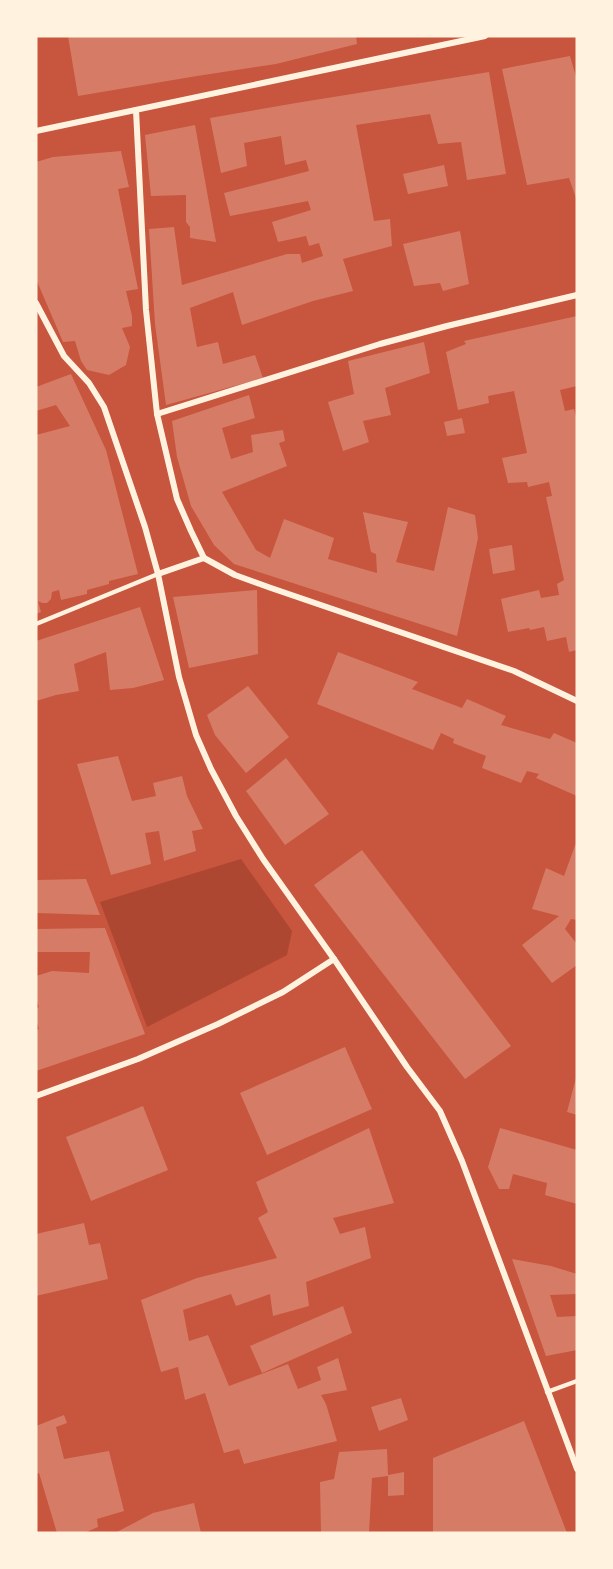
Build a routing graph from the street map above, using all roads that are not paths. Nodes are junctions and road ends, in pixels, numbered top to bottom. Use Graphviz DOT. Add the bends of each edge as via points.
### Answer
graph roads {
  1 [pos="485,36"];
  2 [pos="136,110"];
  3 [pos="36,129"];
  4 [pos="577,295"];
  5 [pos="36,303"];
  6 [pos="157,414"];
  7 [pos="204,558"];
  8 [pos="158,574"];
  9 [pos="36,624"];
  10 [pos="577,701"];
  11 [pos="334,958"];
  12 [pos="36,1096"];
  13 [pos="577,1381"];
  14 [pos="548,1392"];
  15 [pos="577,1468"];
  1 -- 2 [label="street"];
  2 -- 3 [label="street"];
  2 -- 6 [label="street" via="146,310"];
  4 -- 6 [label="street" via="380,344"];
  5 -- 8 [label="street" via="64,356 89,383 104,407"];
  6 -- 7 [label="street" via="177,499"];
  7 -- 8 [label="street"];
  7 -- 10 [label="street" via="271,588 514,671"];
  8 -- 9 [label="lane"];
  8 -- 11 [label="street" via="179,677 211,769 263,859"];
  11 -- 12 [label="street" via="283,992 218,1024 138,1059"];
  11 -- 14 [label="street" via="440,1111"];
  13 -- 14 [label="lane"];
  14 -- 15 [label="street"];
}
